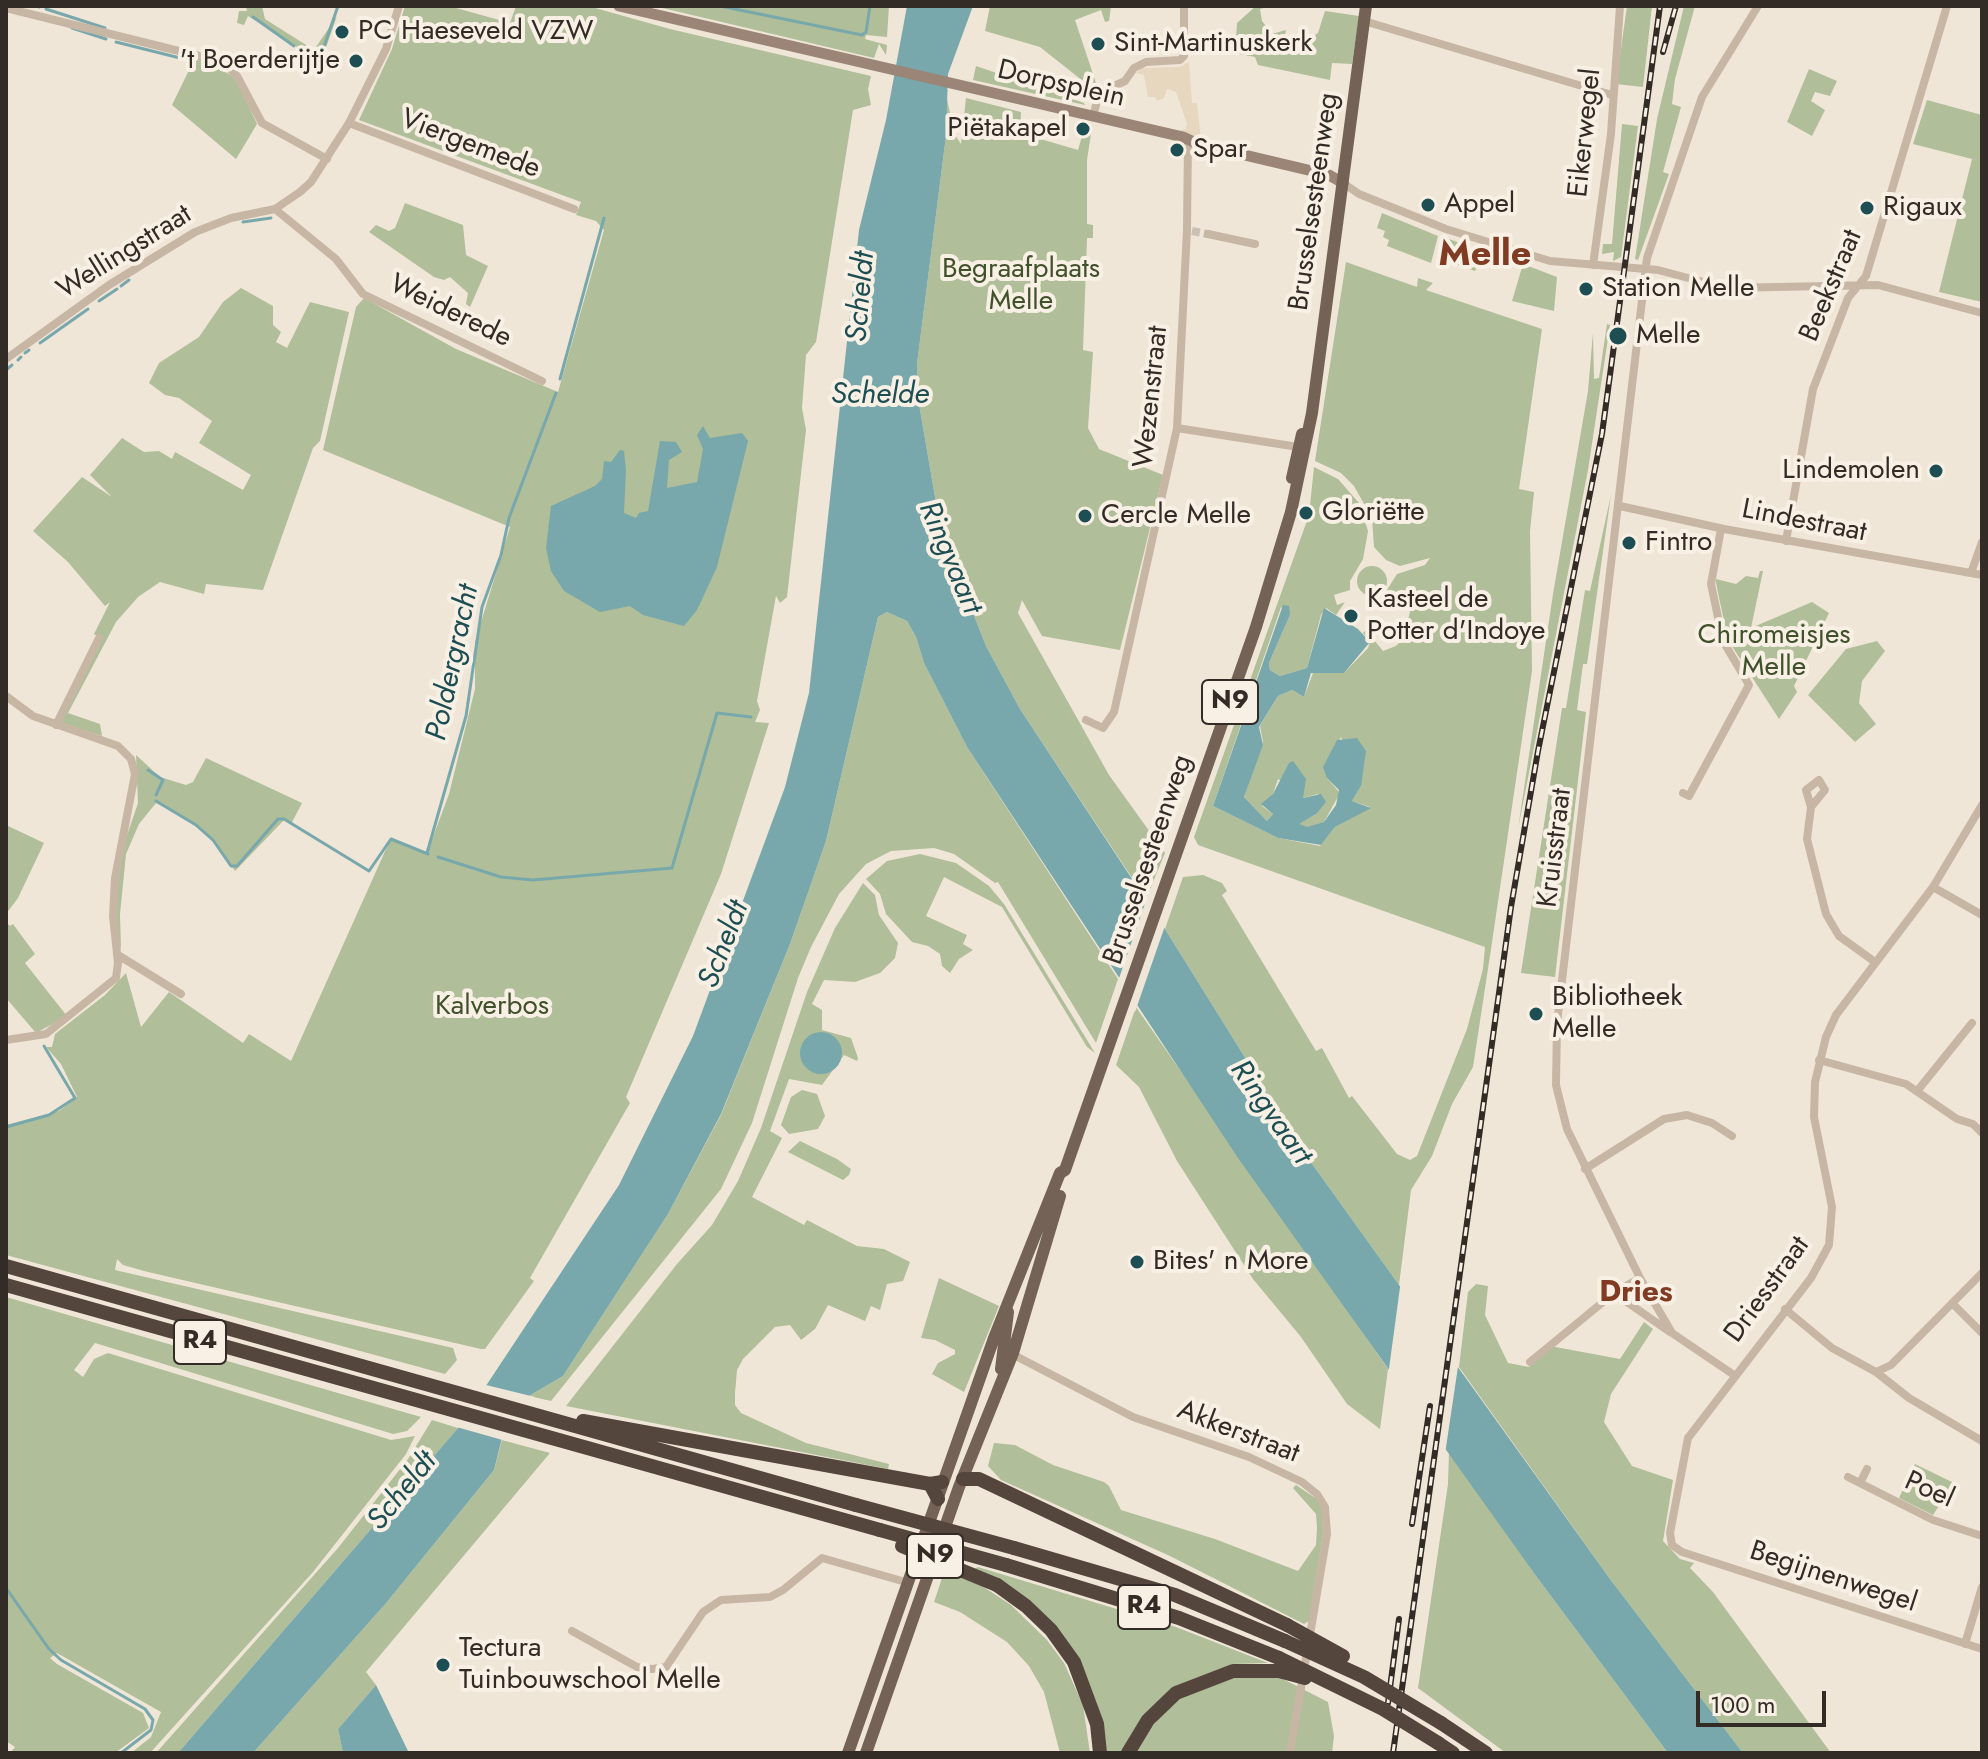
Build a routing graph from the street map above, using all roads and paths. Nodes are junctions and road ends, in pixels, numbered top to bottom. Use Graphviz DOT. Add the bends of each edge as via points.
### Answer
graph roads {
  1 [pos="399,6"];
  2 [pos="619,6"];
  3 [pos="1184,6"];
  4 [pos="1366,6"];
  5 [pos="1620,6"];
  6 [pos="1758,6"];
  7 [pos="1947,6"];
  8 [pos="6,8"];
  9 [pos="1364,21"];
  10 [pos="1612,95"];
  11 [pos="1093,117"];
  12 [pos="349,123"];
  13 [pos="1188,140"];
  14 [pos="327,159"];
  15 [pos="1343,183"];
  16 [pos="275,209"];
  17 [pos="574,209"];
  18 [pos="1208,234"];
  19 [pos="1255,244"];
  20 [pos="1593,265"];
  21 [pos="1645,270"];
  22 [pos="1858,285"];
  23 [pos="1982,313"];
  24 [pos="6,359"];
  25 [pos="542,381"];
  26 [pos="1312,404"];
  27 [pos="1177,428"];
  28 [pos="1298,447"];
  29 [pos="1620,506"];
  30 [pos="1287,517"];
  31 [pos="1721,529"];
  32 [pos="1786,541"];
  33 [pos="1982,542"];
  34 [pos="1971,573"];
  35 [pos="1982,575"];
  36 [pos="99,638"];
  37 [pos="6,696"];
  38 [pos="1086,720"];
  39 [pos="56,725"];
  40 [pos="1683,793"];
  41 [pos="1982,805"];
  42 [pos="1811,807"];
  43 [pos="1933,887"];
  44 [pos="1982,915"];
  45 [pos="118,955"];
  46 [pos="1875,962"];
  47 [pos="181,994"];
  48 [pos="1972,1023"];
  49 [pos="6,1040"];
  50 [pos="1819,1060"];
  51 [pos="1918,1090"];
  52 [pos="1978,1122"];
  53 [pos="1982,1133"];
  54 [pos="1732,1136"];
  55 [pos="1585,1169"];
  56 [pos="1065,1170"];
  57 [pos="6,1266"];
  58 [pos="1022,1270"];
  59 [pos="1982,1273"];
  60 [pos="1640,1278"];
  61 [pos="6,1285"];
  62 [pos="1614,1293"];
  63 [pos="1952,1303"];
  64 [pos="1007,1304"];
  65 [pos="1785,1309"];
  66 [pos="1672,1333"];
  67 [pos="1982,1333"];
  68 [pos="1008,1353"];
  69 [pos="987,1358"];
  70 [pos="1530,1362"];
  71 [pos="1876,1372"];
  72 [pos="1734,1375"];
  73 [pos="571,1422"];
  74 [pos="1982,1441"];
  75 [pos="1867,1469"];
  76 [pos="1848,1477"];
  77 [pos="963,1479"];
  78 [pos="936,1483"];
  79 [pos="1860,1483"];
  80 [pos="938,1499"];
  81 [pos="875,1532"];
  82 [pos="1982,1536"];
  83 [pos="1672,1545"];
  84 [pos="909,1583"];
  85 [pos="1982,1587"];
  86 [pos="572,1631"];
  87 [pos="907,1633"];
  88 [pos="1965,1644"];
  89 [pos="1982,1649"];
  90 [pos="1279,1664"];
  91 [pos="1364,1677"];
  92 [pos="858,1724"];
  93 [pos="875,1729"];
  94 [pos="848,1753"];
  95 [pos="866,1753"];
  96 [pos="1100,1753"];
  97 [pos="1128,1753"];
  98 [pos="1290,1753"];
  99 [pos="1453,1753"];
  100 [pos="1486,1753"];
  1 -- 12 [label="street, Wellingstraat" via="386,49"];
  2 -- 11 [label="main road, Dorpsplein"];
  3 -- 11 [label="street" via="1184,56 1134,68 1125,81 1099,93"];
  4 -- 9 [label="main road, Brusselsesteenweg / N9"];
  5 -- 10 [label="street, Eikerwegel"];
  6 -- 21 [label="street, Kruisstraat" via="1702,97"];
  7 -- 22 [label="street, Beekstraat" via="1866,276"];
  8 -- 14 [label="street" via="216,61 234,72 262,123"];
  9 -- 10 [label="street"];
  9 -- 15 [label="main road, Brusselsesteenweg / N9"];
  10 -- 20 [label="street, Eikerwegel"];
  11 -- 13 [label="main road, Dorpsplein"];
  12 -- 14 [label="street, Wellingstraat"];
  12 -- 17 [label="street, Viergemede"];
  13 -- 15 [label="main road, Dorpsplein"];
  13 -- 27 [label="street, Wezenstraat" via="1190,230"];
  14 -- 16 [label="street, Wellingstraat" via="311,182"];
  15 -- 20 [label="street" via="1446,229 1540,259"];
  15 -- 26 [label="main road, Brusselsesteenweg / N9"];
  16 -- 24 [label="street, Wellingstraat" via="195,232"];
  16 -- 25 [label="street, Weiderede" via="336,259 363,294"];
  18 -- 19 [label="street"];
  20 -- 21 [label="street"];
  21 -- 22 [label="street" via="1726,288"];
  21 -- 29 [label="street, Kruisstraat"];
  22 -- 23 [label="street" via="1892,288"];
  22 -- 32 [label="street, Beekstraat" via="1848,298 1813,389"];
  26 -- 28 [label="main road, Brusselsesteenweg / N9"];
  26 -- 30 [label="main road, Brusselsesteenweg / N9" via="1304,462"];
  27 -- 28 [label="street"];
  27 -- 38 [label="street, Wezenstraat" via="1114,712 1103,728"];
  28 -- 30 [label="main road, Brusselsesteenweg / N9"];
  29 -- 31 [label="street, Lindestraat"];
  29 -- 55 [label="street, Kruisstraat" via="1557,1023 1556,1085"];
  30 -- 56 [label="main road, Brusselsesteenweg / N9" via="1256,627"];
  31 -- 32 [label="street, Lindestraat"];
  31 -- 40 [label="street" via="1711,584 1723,641 1749,685 1689,796"];
  32 -- 34 [label="street, Lindestraat"];
  33 -- 34 [label="street"];
  34 -- 35 [label="street, Lindestraat"];
  36 -- 39 [label="street"];
  37 -- 39 [label="street"];
  39 -- 45 [label="street" via="107,740 131,759 135,789 115,878"];
  41 -- 43 [label="street, Driesstraat"];
  42 -- 46 [label="street" via="1807,839 1826,914 1839,936"];
  43 -- 44 [label="street"];
  43 -- 46 [label="street, Driesstraat"];
  45 -- 47 [label="street"];
  45 -- 49 [label="street" via="113,982 69,1017 46,1034"];
  46 -- 50 [label="street, Driesstraat" via="1836,1015"];
  48 -- 51 [label="street"];
  50 -- 51 [label="street"];
  50 -- 65 [label="street, Driesstraat" via="1815,1131 1832,1207 1832,1232 1822,1262"];
  51 -- 52 [label="street" via="1957,1119"];
  52 -- 53 [label="street"];
  54 -- 55 [label="street" via="1687,1115 1664,1119"];
  55 -- 60 [label="street, Kruisstraat"];
  56 -- 58 [label="main road, Brusselsesteenweg / N9"];
  56 -- 68 [label="main road, Brusselsesteenweg / N9"];
  57 -- 73 [label="highway, R4" via="551,1421"];
  58 -- 64 [label="main road, Brusselsesteenweg / N9"];
  58 -- 68 [label="main road"];
  59 -- 63 [label="street"];
  60 -- 62 [label="street"];
  60 -- 66 [label="street, Kruisstraat"];
  61 -- 81 [label="highway, R4"];
  62 -- 66 [label="street"];
  62 -- 70 [label="street"];
  63 -- 67 [label="street"];
  63 -- 71 [label="street" via="1891,1365"];
  64 -- 68 [label="main road"];
  64 -- 69 [label="main road, Brusselsesteenweg / N9"];
  65 -- 71 [label="street" via="1832,1348"];
  65 -- 72 [label="street, Driesstraat"];
  66 -- 72 [label="street, Kruisstraat"];
  68 -- 69 [label="street"];
  68 -- 77 [label="main road, N9"];
  68 -- 98 [label="street, Akkerstraat" via="1108,1406 1249,1457 1317,1494 1325,1507 1327,1534"];
  69 -- 78 [label="main road, Brusselsesteenweg / N9"];
  71 -- 74 [label="street"];
  72 -- 83 [label="street, Driesstraat" via="1684,1448"];
  73 -- 78 [label="highway"];
  73 -- 91 [label="highway, R4, bridge" via="1175,1595"];
  75 -- 79 [label="street, Poel"];
  76 -- 79 [label="street, Poel"];
  77 -- 78 [label="main road"];
  77 -- 87 [label="main road, N9"];
  77 -- 91 [label="highway, bridge" via="979,1479 1287,1625 1343,1656"];
  78 -- 80 [label="highway"];
  79 -- 82 [label="street, Poel" via="1933,1520"];
  80 -- 84 [label="main road, N9"];
  80 -- 87 [label="main road" via="945,1511"];
  81 -- 90 [label="highway, R4, bridge" via="1179,1618"];
  81 -- 96 [label="highway, bridge" via="997,1585 1051,1630 1074,1662 1097,1724"];
  83 -- 88 [label="street, Begijnenwegel"];
  84 -- 86 [label="street" via="822,1558 770,1597 721,1600 703,1612 666,1667 652,1669 637,1667"];
  84 -- 92 [label="main road, N9"];
  85 -- 88 [label="street"];
  87 -- 93 [label="main road, N9"];
  88 -- 89 [label="street, Begijnenwegel"];
  90 -- 97 [label="highway" via="1233,1671 1176,1693 1148,1720"];
  90 -- 99 [label="highway, R4, bridge" via="1328,1680"];
  91 -- 100 [label="highway, R4, bridge"];
  92 -- 93 [label="street"];
  92 -- 94 [label="main road, N9"];
  93 -- 95 [label="main road, N9"];
}
